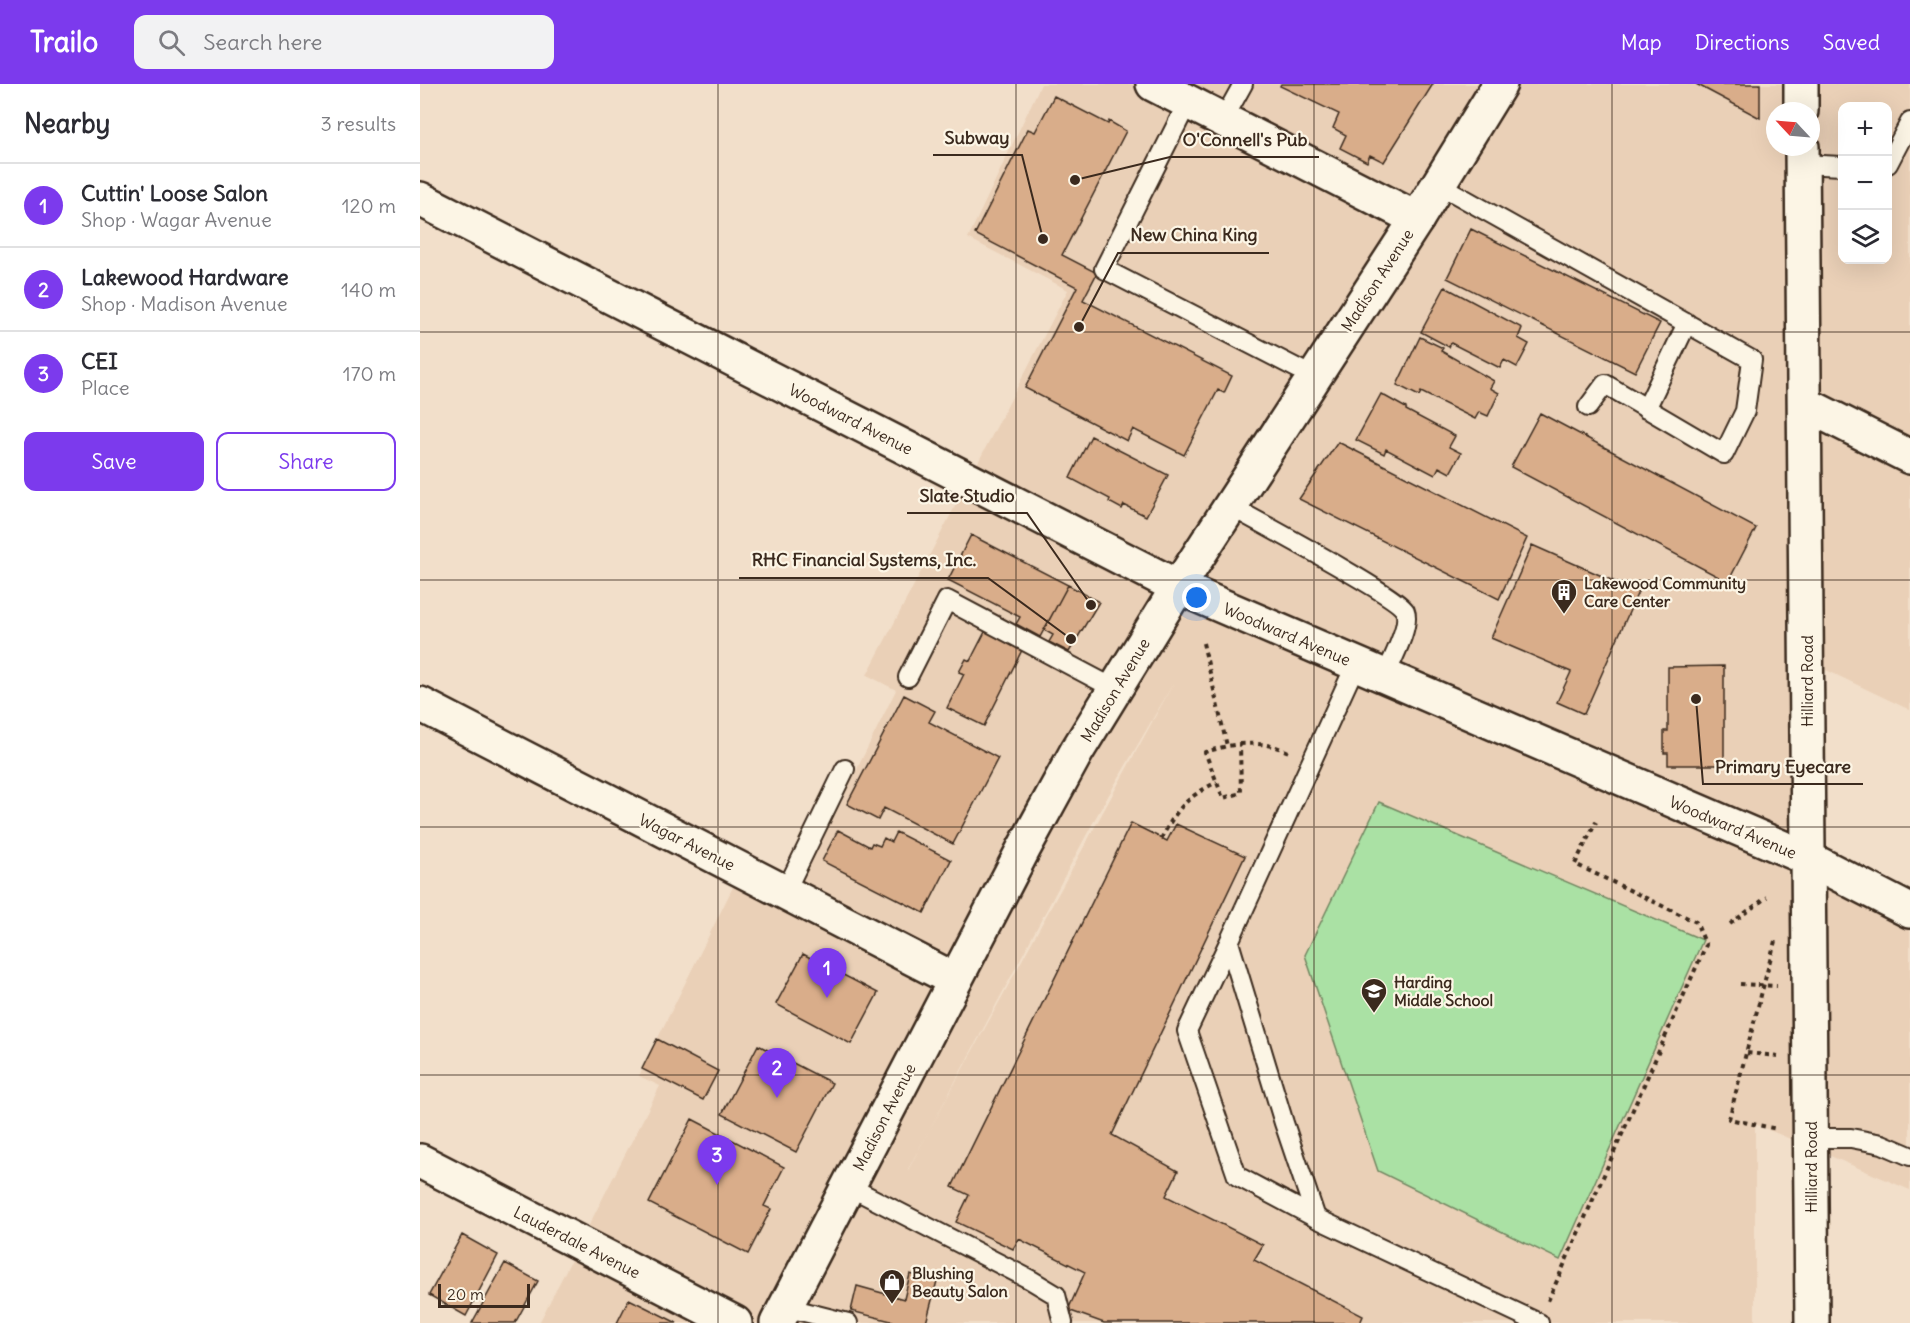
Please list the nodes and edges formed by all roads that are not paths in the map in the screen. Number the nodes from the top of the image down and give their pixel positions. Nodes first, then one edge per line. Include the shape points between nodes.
1 (1153, 84) edge
2 (1243, 84) edge
3 (1500, 84) edge
4 (1801, 84) edge
5 (1188, 102) junction
6 (1802, 102) edge
7 (1223, 120) junction
8 (1910, 122) edge
9 (1802, 156) edge
10 (1806, 156) edge
11 (1891, 156) edge
12 (1838, 165) edge
13 (1438, 184) junction
14 (420, 199) edge
15 (1417, 219) junction
16 (1687, 323) junction
17 (1314, 377) junction
18 (1805, 404) junction
19 (1588, 407) dead end
20 (1646, 409) junction
21 (1910, 457) edge
22 (1230, 506) junction
23 (1178, 587) junction
24 (1371, 670) junction
25 (908, 677) dead end
26 (1115, 689) junction
27 (420, 704) edge
28 (845, 769) dead end
29 (1809, 859) junction
30 (785, 892) junction
31 (1910, 912) edge
32 (1229, 942) junction
33 (955, 980) junction
34 (1810, 1138) junction
35 (1910, 1156) edge
36 (420, 1161) edge
37 (848, 1186) junction
38 (1316, 1218) junction
39 (781, 1315) edge
40 (735, 1323) edge
41 (848, 1323) edge
42 (1063, 1323) edge
43 (1539, 1323) edge
44 (1812, 1323) edge

1 - 5 street
2 - 7 lane
3 - 13 street, Madison Avenue
4 - 6 street
5 - 7 street
5 - 17 lane via 1104,269
7 - 15 street
8 - 11 lane
9 - 18 street, Hilliard Road
10 - 12 lane
13 - 15 street, Madison Avenue
13 - 16 lane
14 - 23 street, Woodward Avenue
15 - 17 street, Madison Avenue
16 - 20 lane
16 - 20 lane via 1752,360 1745,411 1724,454
17 - 22 street, Madison Avenue
18 - 21 street
18 - 29 street, Hilliard Road
19 - 20 lane via 1605,384
22 - 23 street, Madison Avenue
22 - 24 lane via 1380,592 1404,610 1407,622
23 - 24 street, Woodward Avenue
23 - 26 street, Madison Avenue
24 - 29 street, Woodward Avenue
24 - 32 lane
25 - 26 lane via 947,600
26 - 33 street, Madison Avenue via 1077,751
27 - 30 street, Wagar Avenue
28 - 30 lane
29 - 31 street, Woodward Avenue
29 - 34 street, Hilliard Road
30 - 33 street, Wagar Avenue
32 - 38 lane
32 - 38 lane via 1188,1031 1237,1176
33 - 37 street, Madison Avenue
34 - 35 lane via 1851,1138 1882,1144
34 - 44 street, Hilliard Road
36 - 40 street, Lauderdale Avenue
37 - 39 street, Madison Avenue
37 - 42 lane via 1056,1295
38 - 43 lane
39 - 41 lane

